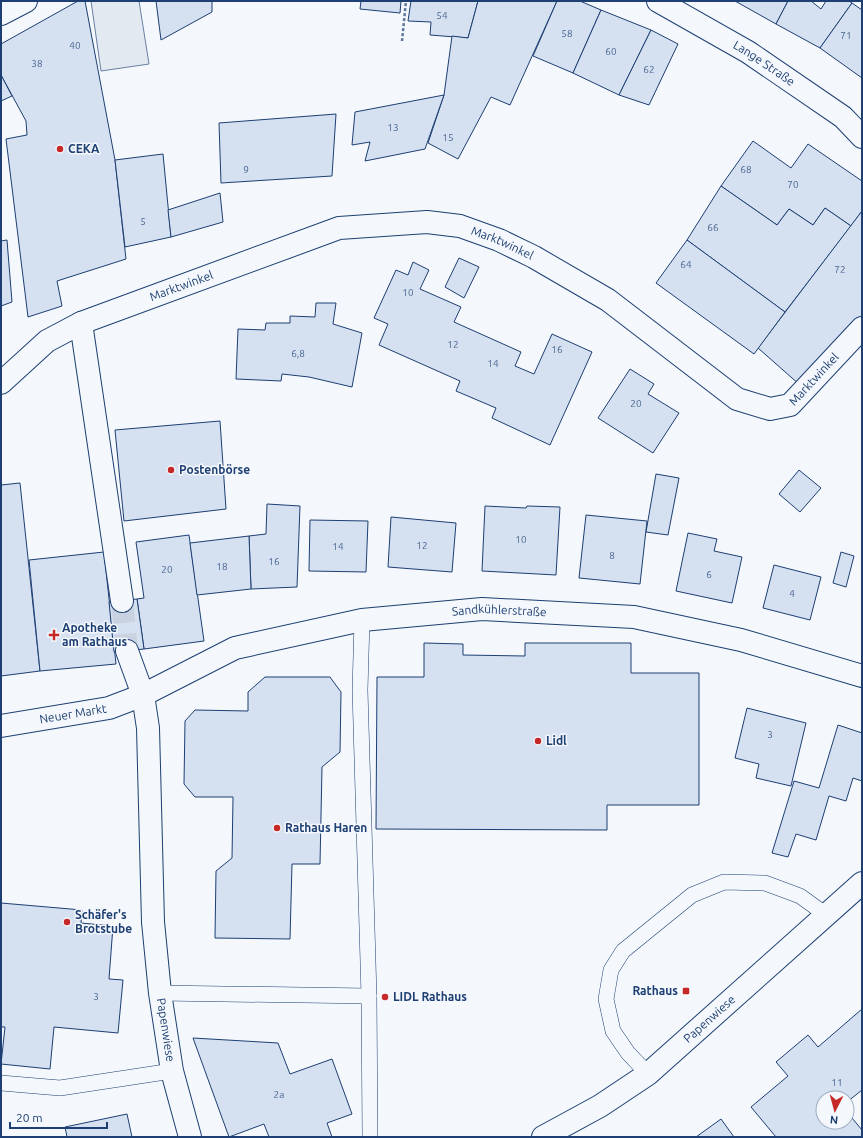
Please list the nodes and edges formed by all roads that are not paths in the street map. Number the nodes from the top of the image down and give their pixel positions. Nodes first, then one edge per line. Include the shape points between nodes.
1 (26, 1) edge
2 (658, 1) edge
3 (1, 14) edge
4 (862, 137) edge
5 (81, 323) junction
6 (862, 328) edge
7 (1, 383) edge
8 (122, 601) tunnel mouth
9 (362, 620) junction
10 (127, 651) tunnel mouth
11 (862, 676) edge
12 (143, 695) junction
13 (1, 726) edge
14 (862, 882) edge
15 (825, 914) junction
16 (160, 993) junction
17 (369, 996) junction
18 (172, 1071) junction
19 (648, 1074) junction
20 (1, 1083) edge
21 (190, 1137) edge
22 (370, 1137) edge
23 (543, 1137) edge

1 - 3 street
2 - 4 street, Lange Straße via 748,52 843,117
5 - 6 street, Marktwinkel via 339,228 427,222 460,226 499,240 534,257 608,300 737,399 770,408 790,405
5 - 7 street, Marktwinkel via 47,341
5 - 8 street
9 - 11 street, Sandkühlerstraße via 482,609 634,617 741,640
9 - 12 street, Sandkühlerstraße via 235,648
9 - 17 lane via 360,698
10 - 12 street
12 - 13 street, Neuer Markt via 109,708
12 - 16 street, Papenwiese via 148,728 153,922
14 - 15 street, Papenwiese
15 - 19 street, Papenwiese
15 - 19 lane via 800,896 765,883 724,882 692,894 623,951 611,970 606,999 613,1031 628,1053
16 - 17 lane
16 - 18 street, Papenwiese
17 - 22 lane
18 - 20 lane via 60,1088
18 - 21 street, Papenwiese
19 - 23 street, Papenwiese via 600,1106

